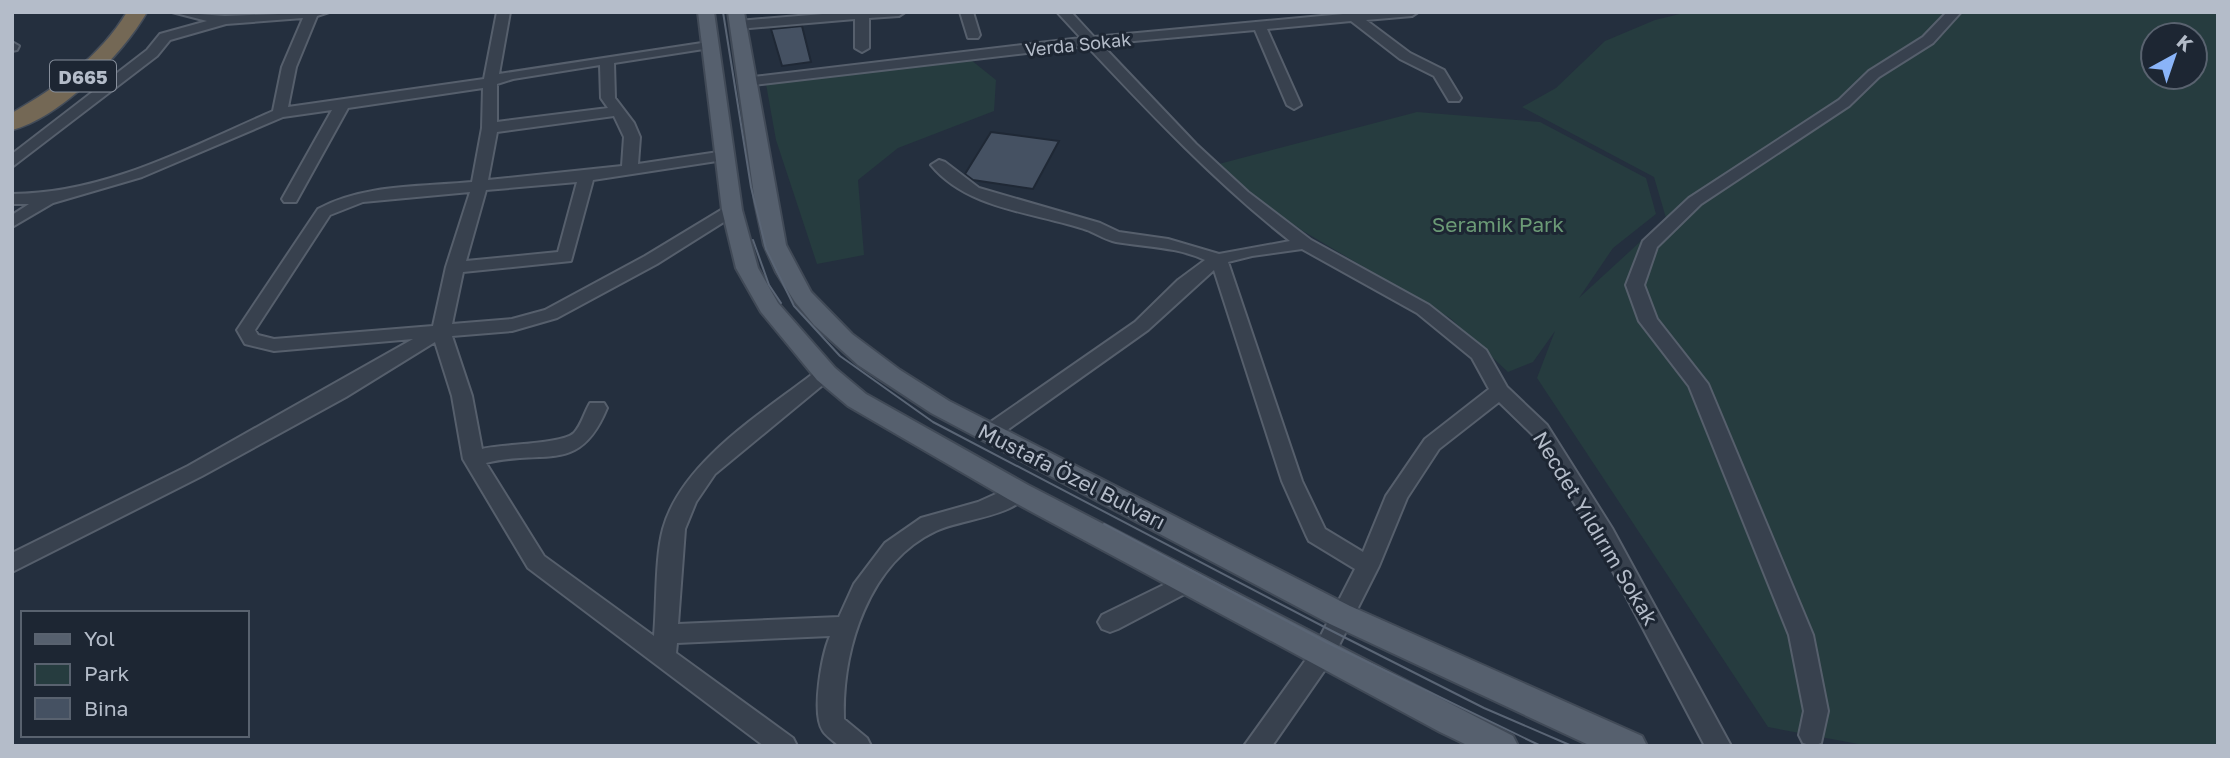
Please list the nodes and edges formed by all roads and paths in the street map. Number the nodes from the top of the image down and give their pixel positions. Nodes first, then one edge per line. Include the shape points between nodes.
1 (118, 12) edge
2 (137, 12) edge
3 (178, 12) edge
4 (504, 12) edge
5 (706, 12) edge
6 (899, 12) edge
7 (966, 12) edge
8 (1063, 12) edge
9 (1412, 12) edge
10 (1955, 12) edge
11 (318, 13) edge
12 (830, 15) edge
13 (862, 15) junction
14 (1353, 18) junction
15 (737, 19) edge
16 (225, 20) junction
17 (1259, 25) junction
18 (973, 35) dead end
19 (1093, 41) junction
20 (710, 44) junction
21 (862, 47) dead end
22 (607, 61) junction
23 (490, 82) junction
24 (745, 82) junction
25 (1454, 98) dead end
26 (344, 102) junction
27 (1294, 104) dead end
28 (12, 111) edge
29 (615, 111) junction
30 (279, 113) junction
31 (12, 123) edge
32 (490, 128) junction
33 (725, 156) junction
34 (12, 162) edge
35 (939, 165) dead end
36 (630, 170) junction
37 (586, 176) junction
38 (479, 187) junction
39 (12, 199) edge
40 (48, 199) junction
41 (290, 200) dead end
42 (732, 210) junction
43 (12, 222) edge
44 (1306, 244) junction
45 (1219, 260) junction
46 (455, 267) junction
47 (441, 331) junction
48 (826, 374) junction
49 (1500, 391) junction
50 (597, 408) dead end
51 (989, 433) junction
52 (473, 459) junction
53 (1018, 492) junction
54 (12, 563) edge
55 (1367, 566) junction
56 (1188, 582) junction
57 (1340, 615) junction
58 (1110, 622) dead end
59 (846, 626) junction
60 (665, 645) junction
61 (1323, 654) junction
62 (1812, 735) dead end
63 (784, 746) edge
64 (858, 746) edge
65 (1257, 746) edge
66 (1502, 746) edge
67 (1631, 746) edge
68 (1718, 746) edge

1 - 28 highway, D665 via 83,56
2 - 31 highway, D665 via 129,30 85,75
3 - 16 street
4 - 23 street
5 - 20 main road, Mustafa Özel Bulvarı
6 - 13 street
7 - 18 street
8 - 19 street, Necdet Yıldırım Sokak
9 - 14 street, Verda Sokak
10 - 62 street via 1928,40 1857,85 1844,103 1695,201 1649,245 1635,285 1648,321 1698,384 1796,623 1816,711
11 - 16 street
11 - 30 street via 289,67
12 - 13 street
12 - 15 street
13 - 21 street
14 - 17 street, Verda Sokak
14 - 25 street via 1405,56 1439,73
15 - 24 main road, Mustafa Özel Bulvarı
16 - 34 street via 165,37 152,53
17 - 19 street, Verda Sokak
17 - 27 street
19 - 24 street, Verda Sokak
19 - 44 street, Necdet Yıldırım Sokak via 1199,155
20 - 22 street
20 - 33 main road, Mustafa Özel Bulvarı
22 - 23 street
22 - 29 street via 608,98
23 - 26 street
23 - 32 street
24 - 51 main road, Mustafa Özel Bulvarı via 775,246 802,294 839,336 885,375
26 - 30 street
26 - 41 street
29 - 32 street
29 - 36 street via 632,137
30 - 40 street via 128,177
32 - 38 street
33 - 36 street
33 - 42 main road, Mustafa Özel Bulvarı
35 - 45 street via 973,191 993,198 1115,237 1168,244
36 - 37 street
37 - 38 street
37 - 46 street via 565,257
38 - 46 street
38 - 47 street via 363,197 324,212 246,330 252,340 274,345
39 - 40 street
40 - 43 street
42 - 47 street via 551,314 512,325
42 - 48 main road, Mustafa Özel Bulvarı via 747,268 769,307
44 - 45 street
44 - 49 street, Necdet Yıldırım Sokak via 1423,309 1479,354
45 - 51 street via 1174,292 1132,334 1073,370
45 - 55 street via 1292,481 1317,535
46 - 47 street
47 - 52 street via 462,396
47 - 54 street via 207,464
48 - 53 main road, Mustafa Özel Bulvarı via 857,400
48 - 60 street via 708,470 687,499 674,529
49 - 55 street via 1432,444 1397,496
49 - 68 street, Necdet Yıldırım Sokak via 1540,430 1604,534
50 - 52 street via 589,430 561,450 515,450
51 - 57 main road, Mustafa Özel Bulvarı
52 - 60 street via 536,562
53 - 56 main road, Mustafa Özel Bulvarı
53 - 59 street via 984,509 929,524 893,549 862,591
55 - 57 street
56 - 58 street
56 - 61 main road, Mustafa Özel Bulvarı
57 - 61 street
57 - 67 main road, Mustafa Özel Bulvarı
59 - 60 street
59 - 64 street via 831,683 832,724
60 - 63 street
61 - 65 street
61 - 66 main road, Mustafa Özel Bulvarı

